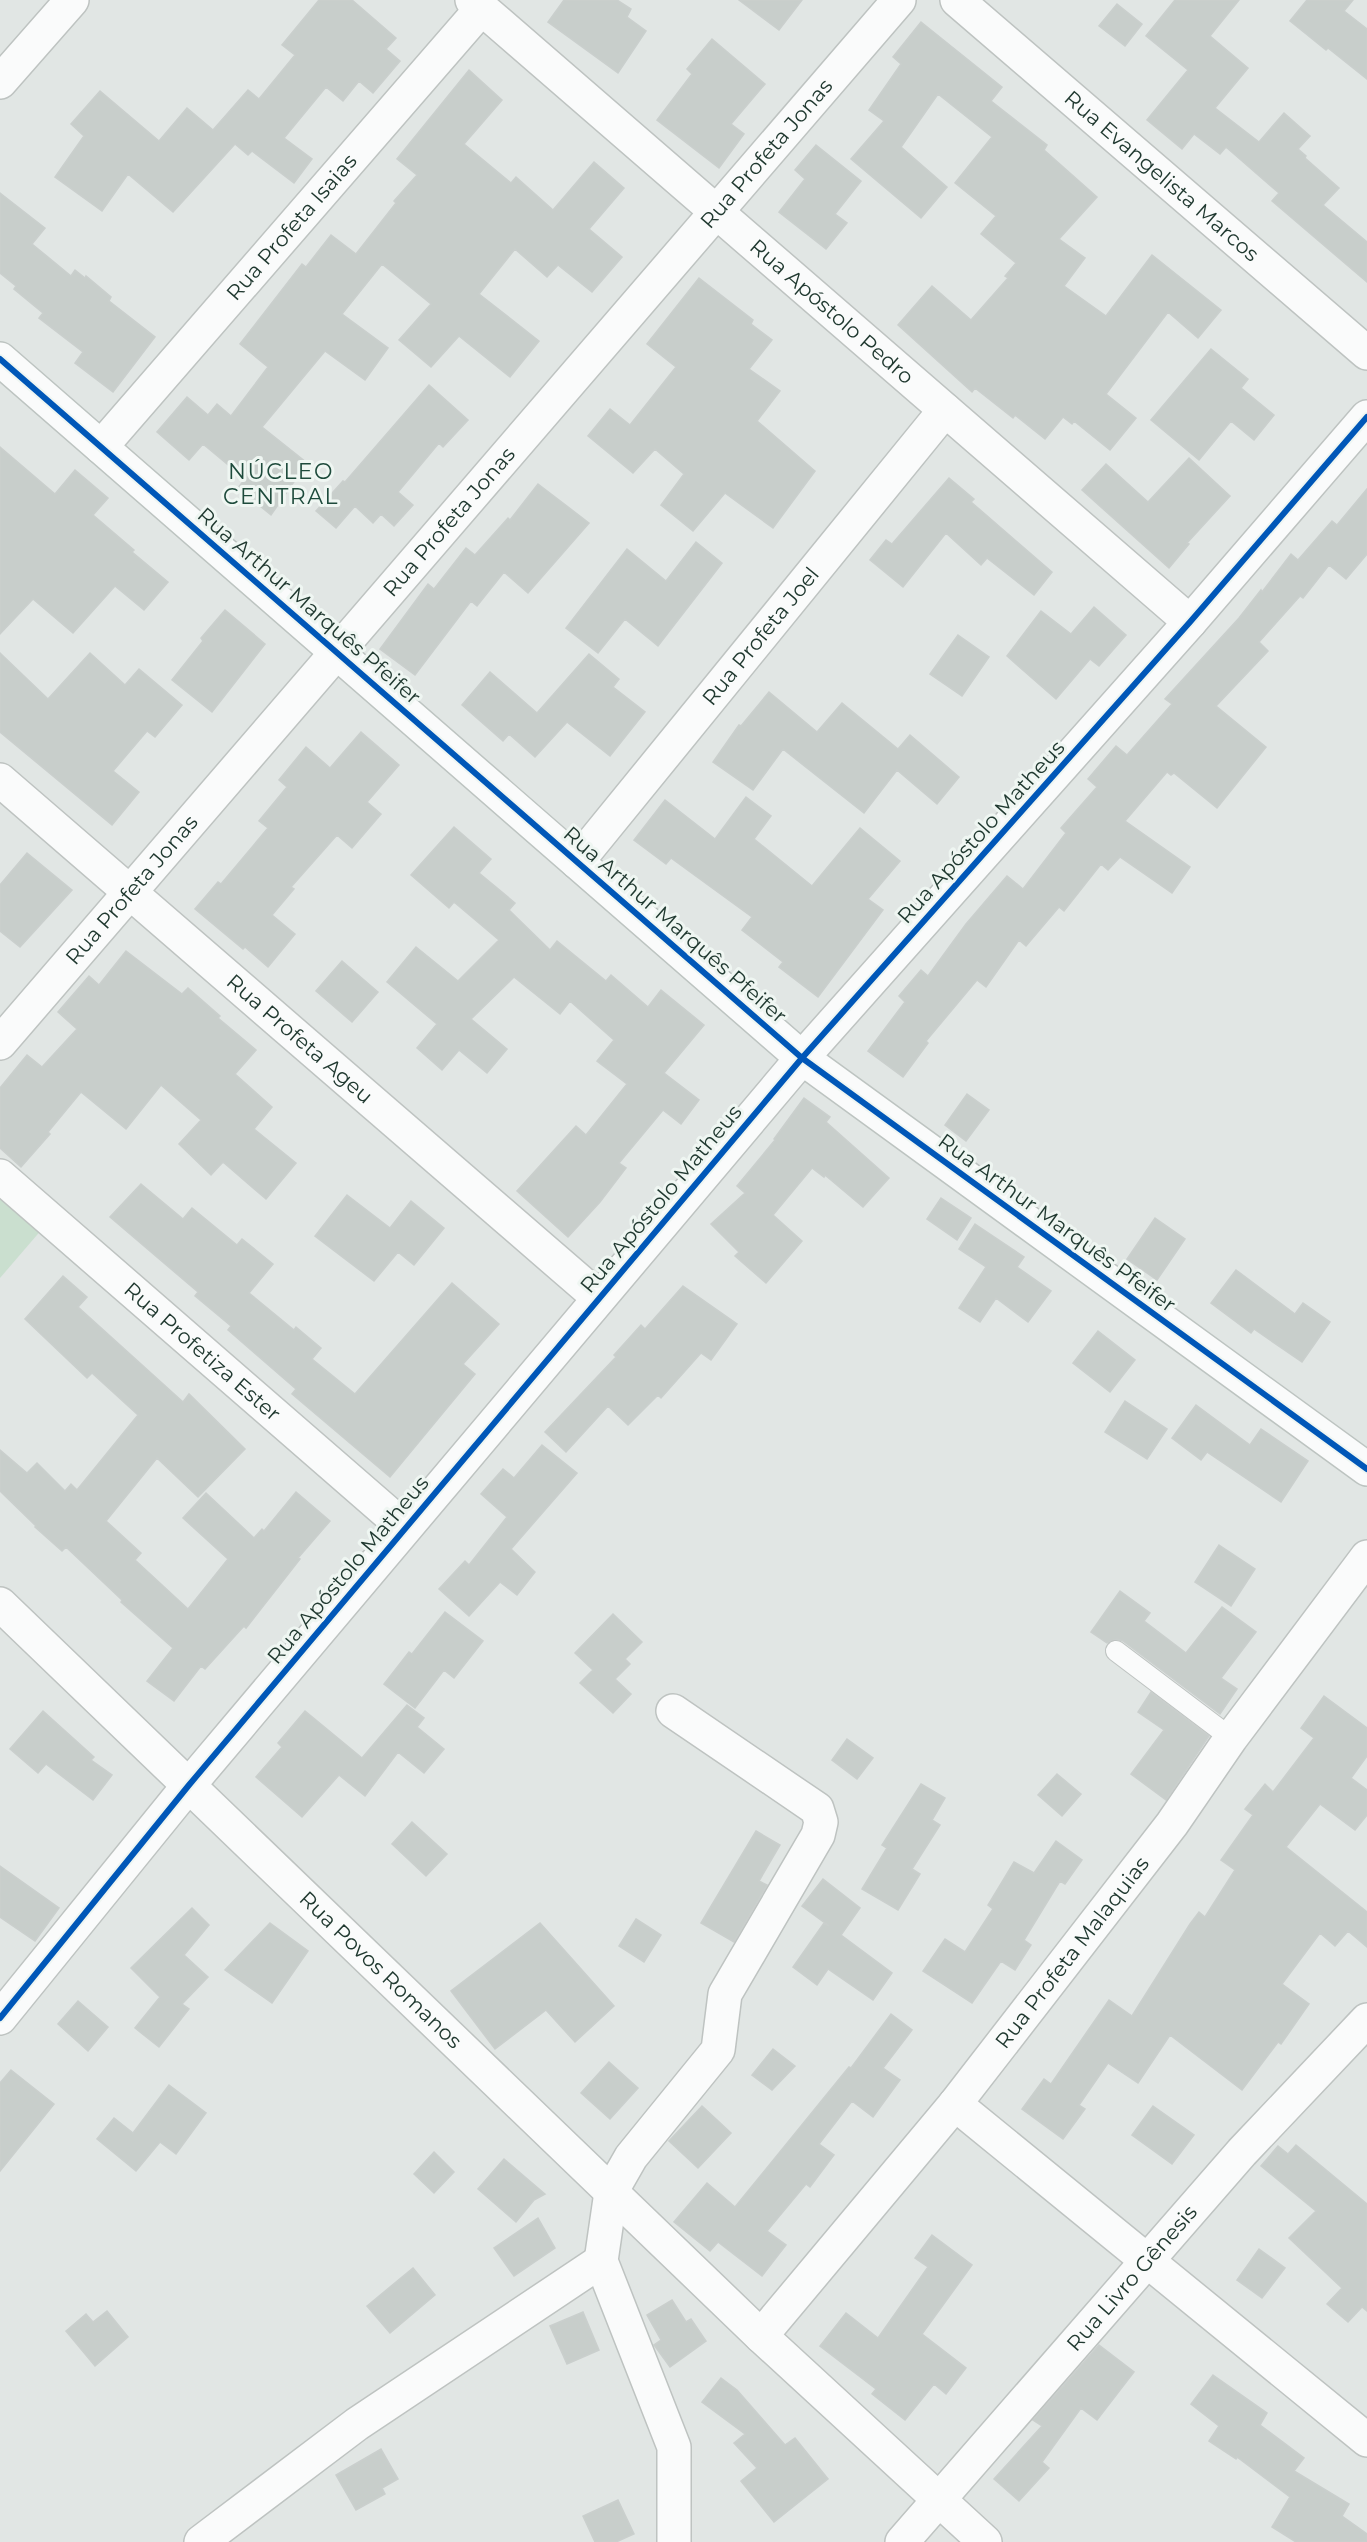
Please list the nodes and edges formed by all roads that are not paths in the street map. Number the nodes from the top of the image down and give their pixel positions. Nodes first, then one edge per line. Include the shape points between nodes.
1 (72, 0) edge
2 (899, 0) edge
3 (957, 0) edge
4 (477, 4) edge
5 (0, 82) edge
6 (716, 212) junction
7 (1367, 353) edge
8 (0, 359) edge
9 (945, 410) junction
10 (1367, 417) edge
11 (101, 447) junction
12 (1190, 622) junction
13 (337, 652) junction
14 (0, 780) edge
15 (577, 862) junction
16 (130, 893) junction
17 (0, 1043) edge
18 (802, 1058) junction
19 (0, 1176) edge
20 (599, 1298) junction
21 (1367, 1469) edge
22 (405, 1528) junction
23 (1367, 1557) edge
24 (0, 1604) edge
25 (1116, 1651) dead end
26 (673, 1711) dead end
27 (1231, 1738) junction
28 (189, 1785) junction
29 (0, 2018) edge
30 (1367, 2020) edge
31 (955, 2104) junction
32 (611, 2192) junction
33 (601, 2261) junction
34 (1147, 2261) junction
35 (761, 2336) junction
36 (1367, 2440) edge
37 (939, 2500) junction
38 (201, 2542) edge
39 (674, 2542) edge
40 (902, 2542) edge
41 (986, 2542) edge

1 - 5 street
2 - 6 street, Rua Profeta Jonas
3 - 7 street, Rua Evangelista Marcos
4 - 6 street, Rua Apóstolo Pedro
4 - 11 street, Rua Profeta Isaias
6 - 9 street, Rua Apóstolo Pedro
6 - 13 street, Rua Profeta Jonas
8 - 11 street, Rua Arthur Marquês Pfeifer
9 - 12 street, Rua Apóstolo Pedro
9 - 15 street, Rua Profeta Joel
10 - 12 street, Rua Apóstolo Matheus
11 - 13 street, Rua Arthur Marquês Pfeifer
12 - 18 street, Rua Apóstolo Matheus
13 - 15 street, Rua Arthur Marquês Pfeifer
13 - 16 street, Rua Profeta Jonas
14 - 16 street, Rua Profeta Ageu
15 - 18 street, Rua Arthur Marquês Pfeifer
16 - 17 street, Rua Profeta Jonas
16 - 20 street, Rua Profeta Ageu
18 - 20 street, Rua Apóstolo Matheus
18 - 21 street, Rua Arthur Marquês Pfeifer
19 - 22 street, Rua Profetiza Ester
20 - 22 street, Rua Apóstolo Matheus
22 - 28 street, Rua Apóstolo Matheus
23 - 27 street, Rua Profeta Malaquias
24 - 28 street, Rua Povos Romanos
25 - 27 lane
26 - 32 street via 817,1809 821,1822 818,1834 725,1994 718,2050 631,2157
27 - 31 street, Rua Profeta Malaquias via 1172,1824
28 - 29 street, Rua Apóstolo Matheus
28 - 32 street, Rua Povos Romanos
30 - 34 street, Rua Livro Gênesis via 1242,2152
31 - 34 street
31 - 35 street, Rua Profeta Malaquias
32 - 33 street
32 - 35 street, Rua Povos Romanos
33 - 38 street via 357,2424
33 - 39 street via 674,2447
34 - 36 street
34 - 37 street, Rua Livro Gênesis
35 - 37 street, Rua Povos Romanos
37 - 40 street, Rua Livro Gênesis
37 - 41 street, Rua Povos Romanos

